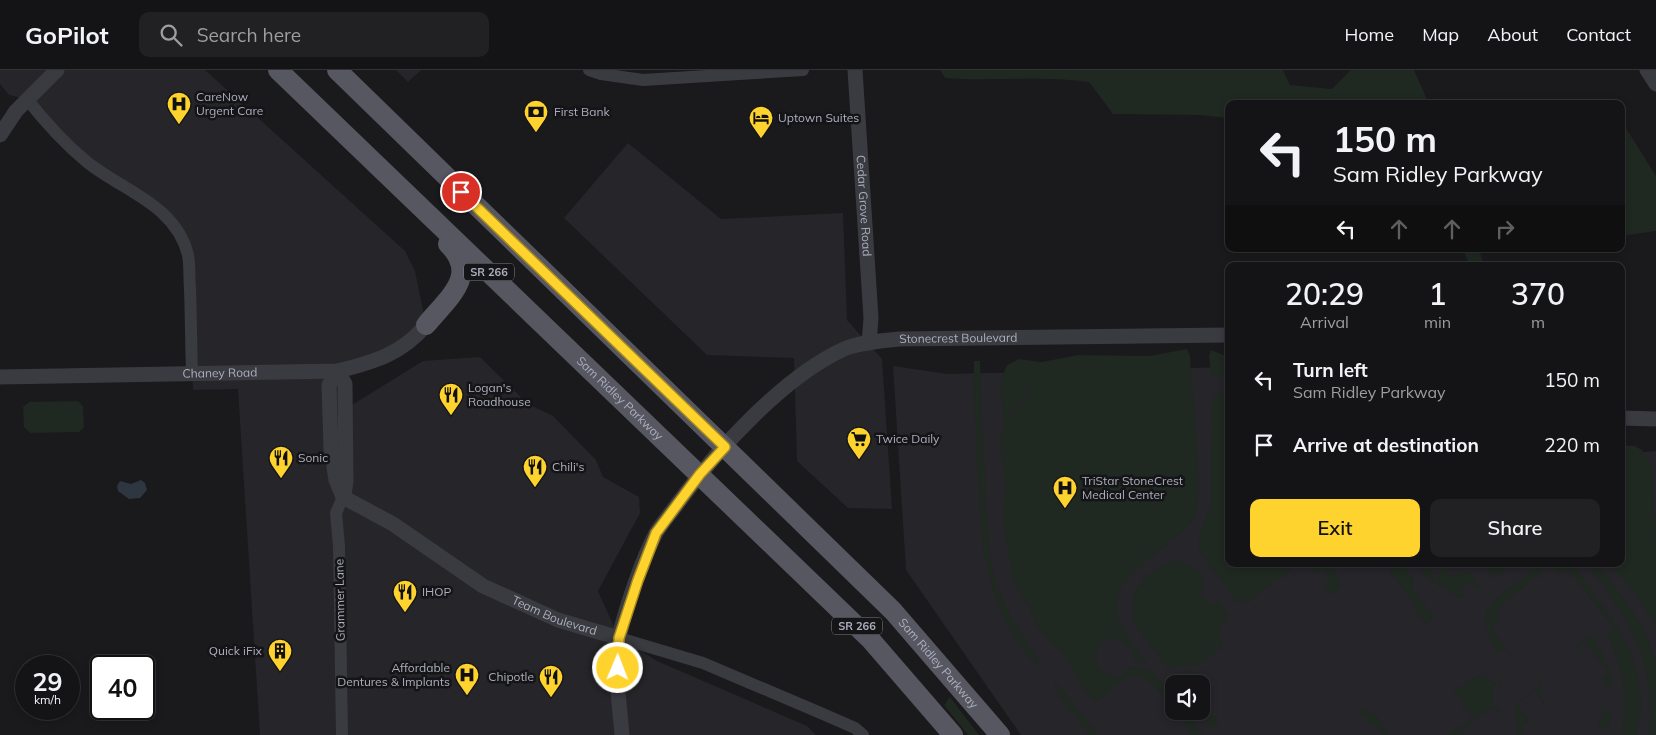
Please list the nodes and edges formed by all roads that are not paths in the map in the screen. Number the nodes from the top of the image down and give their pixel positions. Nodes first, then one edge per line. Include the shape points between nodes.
1 (57, 70) edge
2 (278, 70) edge
3 (337, 70) edge
4 (589, 70) edge
5 (803, 70) edge
6 (855, 70) edge
7 (1646, 70) edge
8 (1656, 84) edge
9 (27, 99) junction
10 (344, 133) junction
11 (0, 134) edge
12 (426, 325) joint
13 (1225, 335) edge
14 (869, 343) junction
15 (338, 371) junction
16 (192, 372) junction
17 (0, 377) edge
18 (1625, 418) edge
19 (1656, 419) edge
20 (346, 420) junction
21 (330, 421) junction
22 (725, 447) junction
23 (331, 448) junction
24 (700, 474) junction
25 (343, 497) junction
26 (336, 513) junction
27 (619, 638) junction
28 (342, 735) edge
29 (622, 735) edge
30 (863, 735) edge
31 (953, 735) edge
32 (1000, 735) edge

1 - 9 street
2 - 10 main road, Sam Ridley Parkway / SR 266
3 - 22 main road, Sam Ridley Parkway / SR 266
4 - 5 street via 643,80
6 - 14 street, Cedar Grove Road via 871,318
7 - 8 street
9 - 11 street
9 - 16 street via 43,120 87,162 151,204 175,226 188,256
10 - 12 main road via 385,182 462,261 460,280
10 - 24 main road, Sam Ridley Parkway / SR 266
12 - 15 street, Chaney Road via 413,340 378,361
13 - 14 street, Stonecrest Boulevard via 899,339
14 - 22 street, Stonecrest Boulevard via 846,348 794,381
15 - 16 street, Chaney Road
15 - 20 street via 345,384
15 - 21 street via 329,385
16 - 17 street, Chaney Road
18 - 19 street
20 - 21 street
20 - 25 street
21 - 23 street
22 - 24 street, Stonecrest Boulevard
22 - 32 main road, Sam Ridley Parkway / SR 266 via 894,611
23 - 25 street via 336,480
23 - 26 street via 331,481
24 - 27 street, Stonecrest Boulevard via 656,533
24 - 31 main road, Sam Ridley Parkway / SR 266 via 870,639
25 - 26 street, Grammer Lane
25 - 27 street, Team Boulevard via 393,524 483,586 558,620
26 - 28 street, Grammer Lane
27 - 29 street, Stonecrest Boulevard
27 - 30 street, Team Boulevard via 703,663 855,728

